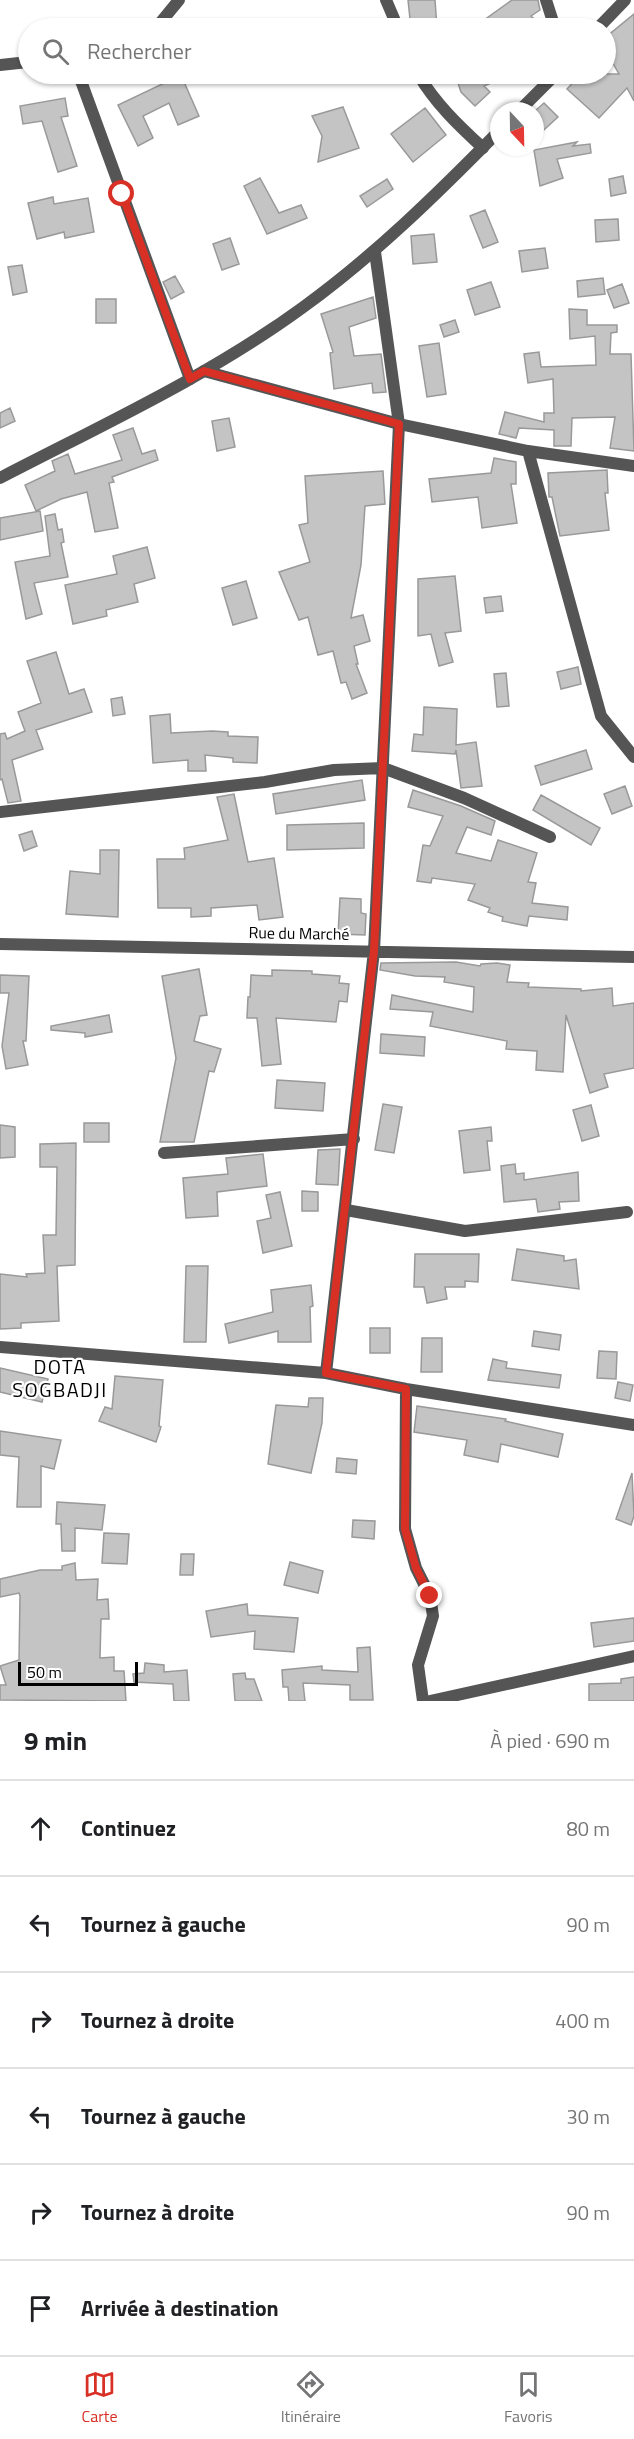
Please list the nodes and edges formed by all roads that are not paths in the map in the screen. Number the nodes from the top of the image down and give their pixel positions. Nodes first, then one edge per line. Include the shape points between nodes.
1 (179, 0) edge
2 (386, 0) edge
3 (546, 0) edge
4 (625, 0) edge
5 (164, 18) edge
6 (394, 18) edge
7 (552, 18) edge
8 (608, 18) edge
9 (18, 63) edge
10 (0, 65) edge
11 (80, 84) edge
12 (424, 84) edge
13 (546, 84) edge
14 (528, 102) edge
15 (490, 141) edge
16 (483, 148) junction
17 (375, 252) junction
18 (204, 371) junction
19 (190, 379) junction
20 (399, 424) junction
21 (528, 451) junction
22 (634, 466) edge
23 (0, 478) edge
24 (634, 757) edge
25 (383, 768) junction
26 (0, 812) edge
27 (550, 837) dead end
28 (0, 944) edge
29 (374, 951) junction
30 (634, 957) edge
31 (354, 1139) junction
32 (164, 1153) dead end
33 (346, 1210) junction
34 (627, 1212) dead end
35 (0, 1347) edge
36 (326, 1373) junction
37 (406, 1389) junction
38 (634, 1425) edge
39 (634, 1656) edge
40 (423, 1701) edge
41 (430, 1701) edge

1 - 5 street
2 - 6 street
3 - 7 street
4 - 8 street
9 - 10 street
11 - 19 street
12 - 16 street via 452,119
13 - 14 street
15 - 16 street
16 - 17 street
17 - 18 street via 301,309
17 - 20 street
18 - 19 street
18 - 20 street
19 - 23 street
20 - 21 street
20 - 25 street
21 - 22 street
21 - 24 street via 601,716
25 - 26 street via 334,770 266,782
25 - 27 street via 464,798
25 - 29 street
28 - 29 street, Rue du Marché
29 - 30 street, Rue du Marché
29 - 31 street
31 - 32 street
31 - 33 street
33 - 34 street via 465,1231
33 - 36 street
35 - 36 street
36 - 37 street
37 - 38 street
37 - 40 street via 405,1529 416,1568 430,1596 433,1616 418,1665
39 - 41 street

